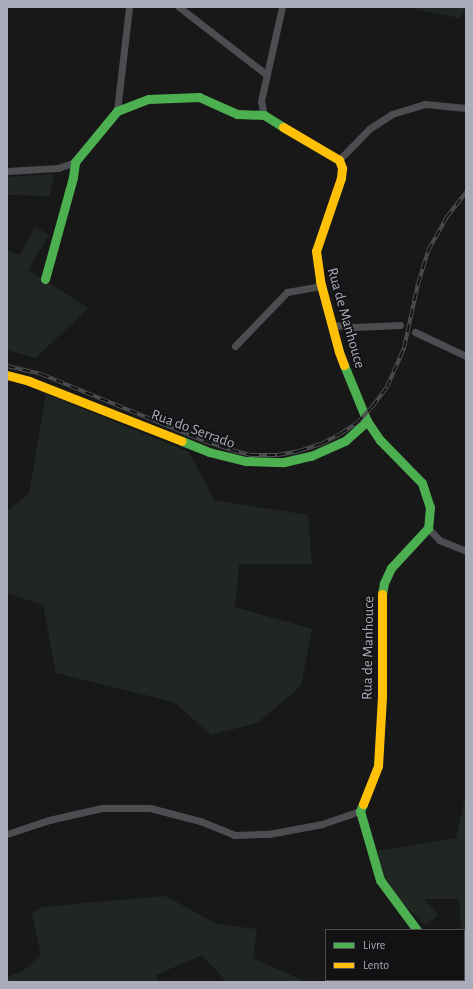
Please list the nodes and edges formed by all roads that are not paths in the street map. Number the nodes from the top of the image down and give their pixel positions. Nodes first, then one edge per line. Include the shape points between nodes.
1 (129, 7) edge
2 (179, 7) edge
3 (282, 7) edge
4 (267, 75) junction
5 (466, 108) edge
6 (117, 111) junction
7 (264, 115) junction
8 (339, 160) junction
9 (75, 162) junction
10 (7, 171) edge
11 (45, 279) dead end
12 (321, 286) junction
13 (332, 325) junction
14 (400, 325) dead end
15 (415, 332) dead end
16 (235, 346) dead end
17 (466, 356) edge
18 (7, 375) edge
19 (367, 421) junction
20 (428, 528) junction
21 (466, 551) edge
22 (360, 811) junction
23 (7, 834) edge
24 (416, 929) edge

1 - 6 street
2 - 4 street
3 - 4 street
4 - 7 street via 261,101
5 - 8 street via 425,104 392,114 369,129
6 - 7 street via 148,99 199,97 237,114
6 - 9 street
7 - 8 street
8 - 12 street, Rua de Manhouce via 342,178 316,251
9 - 10 street via 58,168
9 - 11 street via 74,176
12 - 13 street, Rua de Manhouce
12 - 16 street via 287,292
13 - 14 street
13 - 19 street, Rua de Manhouce via 339,352
15 - 17 street
18 - 19 street, Rua do Serrado via 111,412 209,452 246,462 284,462 311,456 345,441
19 - 20 street, Rua de Manhouce via 380,440 422,483 430,507
20 - 21 street via 438,540
20 - 22 street, Rua de Manhouce via 391,568 384,583 378,766
22 - 23 street via 322,824 276,833 234,834 200,821 150,808 102,808 49,820
22 - 24 street via 380,880

